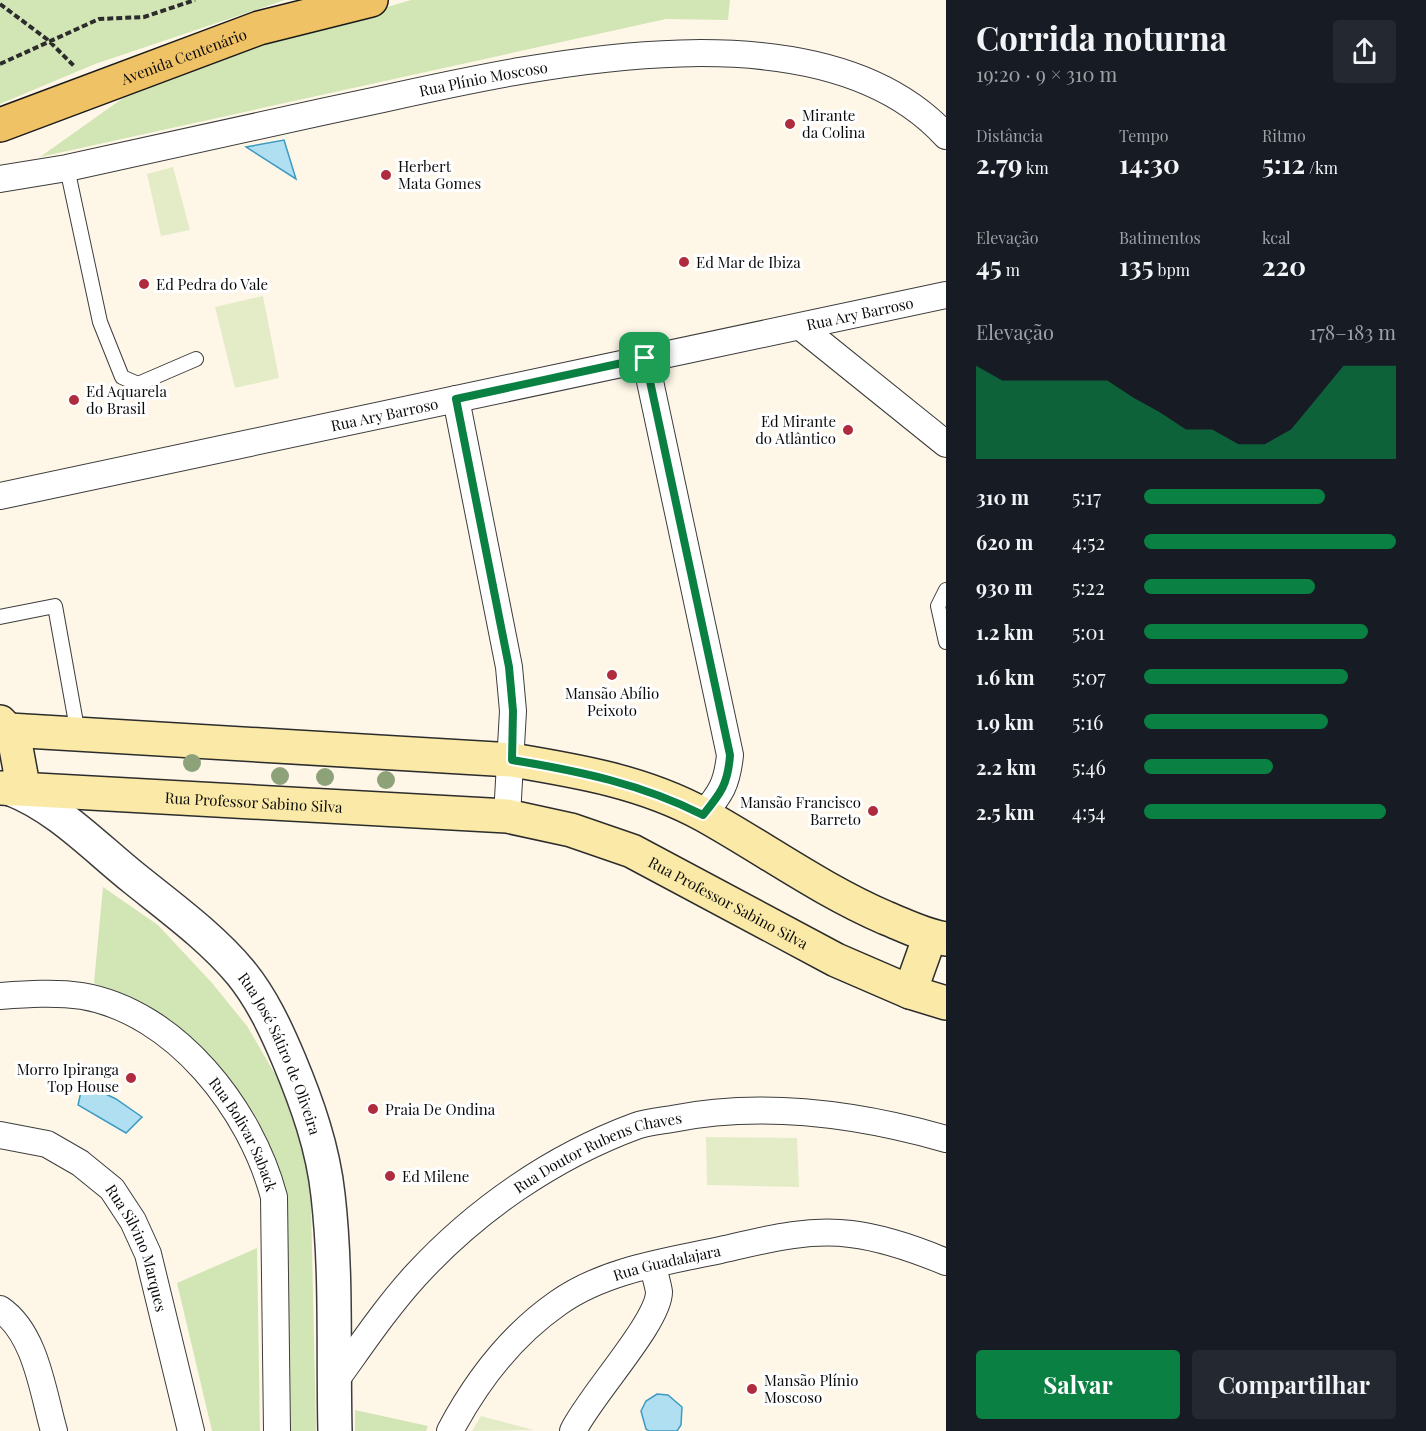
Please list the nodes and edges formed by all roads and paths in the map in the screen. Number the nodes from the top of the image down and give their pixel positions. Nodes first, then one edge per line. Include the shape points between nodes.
1 (195, 0) edge
2 (370, 0) edge
3 (0, 4) edge
4 (48, 40) junction
5 (0, 64) edge
6 (93, 89) junction
7 (0, 125) edge
8 (946, 136) edge
9 (67, 168) junction
10 (0, 179) edge
11 (946, 295) edge
12 (802, 328) junction
13 (645, 358) junction
14 (196, 359) dead end
15 (456, 399) junction
16 (946, 444) edge
17 (0, 496) edge
18 (946, 590) edge
19 (0, 617) edge
20 (946, 642) edge
21 (5, 727) edge
22 (78, 736) junction
23 (512, 760) junction
24 (5, 789) edge
25 (703, 815) junction
26 (507, 816) junction
27 (938, 938) edge
28 (910, 992) junction
29 (0, 996) edge
30 (946, 1003) edge
31 (0, 1135) edge
32 (946, 1139) edge
33 (946, 1262) edge
34 (652, 1265) junction
35 (0, 1310) edge
36 (333, 1384) junction
37 (54, 1431) edge
38 (190, 1431) edge
39 (278, 1431) edge
40 (334, 1431) edge
41 (450, 1431) edge
42 (573, 1431) edge

1 - 4 path via 144,17 99,19
2 - 6 main road, Avenida Centenário via 259,28
3 - 4 path
4 - 5 path
4 - 6 path
6 - 7 main road, Avenida Centenário
8 - 9 street, Rua Plínio Moscoso via 899,93 834,60 772,49 668,46 566,58
9 - 10 street, Rua Plínio Moscoso
9 - 14 lane via 100,322 123,377 138,384
11 - 12 street, Rua Ary Barroso
12 - 13 street, Rua Ary Barroso
12 - 16 street
13 - 15 street, Rua Ary Barroso
13 - 25 street via 730,755 722,792
15 - 17 street, Rua Ary Barroso
15 - 23 street via 509,667
18 - 20 lane via 938,606
19 - 22 lane via 55,606
21 - 22 main road
21 - 24 main road via 16,745 21,775
22 - 23 main road
23 - 25 main road via 628,784 670,798
23 - 26 street
24 - 26 main road, Rua Professor Sabino Silva
24 - 36 street, Rua José Sátiro de Oliveira via 44,806 200,932 240,971 260,999 301,1088 326,1183 333,1286
25 - 27 main road via 844,900
26 - 28 main road, Rua Professor Sabino Silva via 571,830 632,850 827,955
27 - 28 main road
28 - 30 main road, Rua Professor Sabino Silva
29 - 39 street, Rua Bolivar Saback via 82,996 124,1008 161,1029 192,1058 249,1131 265,1164 274,1197
31 - 38 street, Rua Silvino Marques via 47,1144 80,1163 112,1189 134,1221 148,1254
32 - 36 street, Rua Doutor Rubens Chaves via 895,1125 838,1116 760,1111 694,1114 638,1126 571,1157 496,1201 454,1236 415,1276
33 - 34 street, Rua Guadalajara via 900,1244 860,1235 799,1233
34 - 41 street, Rua Guadalajara via 608,1278 558,1303 518,1337 485,1375
34 - 42 street via 659,1293 651,1319
35 - 37 street via 19,1328 28,1347
36 - 40 street, Rua José Sátiro de Oliveira

